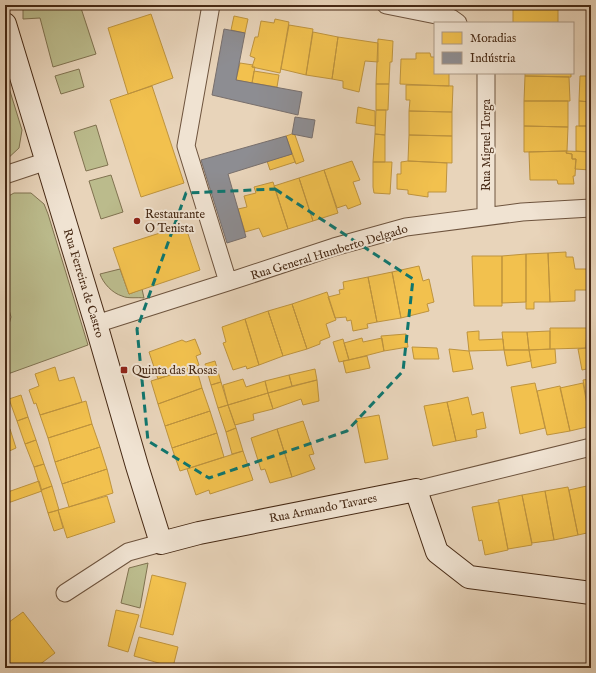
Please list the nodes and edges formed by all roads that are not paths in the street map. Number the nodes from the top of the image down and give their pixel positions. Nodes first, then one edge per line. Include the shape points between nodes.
1 (211, 5) edge
2 (386, 5) edge
3 (457, 22) edge
4 (5, 24) edge
5 (486, 74) edge
6 (47, 161) junction
7 (5, 175) edge
8 (591, 208) edge
9 (486, 216) junction
10 (228, 282) junction
11 (96, 324) junction
12 (591, 447) edge
13 (416, 490) junction
14 (161, 542) junction
15 (65, 593) dead end
16 (591, 593) edge

1 - 10 street via 186,146
2 - 3 street via 451,18
4 - 6 street, Rua Ferreira de Castro
5 - 9 street, Rua Miguel Torga
6 - 7 street
6 - 11 street, Rua Ferreira de Castro
8 - 9 street, Rua General Humberto Delgado
9 - 10 street, Rua General Humberto Delgado via 406,227 334,247
10 - 11 street, Rua General Humberto Delgado
11 - 14 street, Rua Ferreira de Castro
12 - 13 street, Rua Armando Tavares
13 - 14 street, Rua Armando Tavares
13 - 16 street via 437,552 469,577
14 - 15 street, Rua Armando Tavares via 128,552

